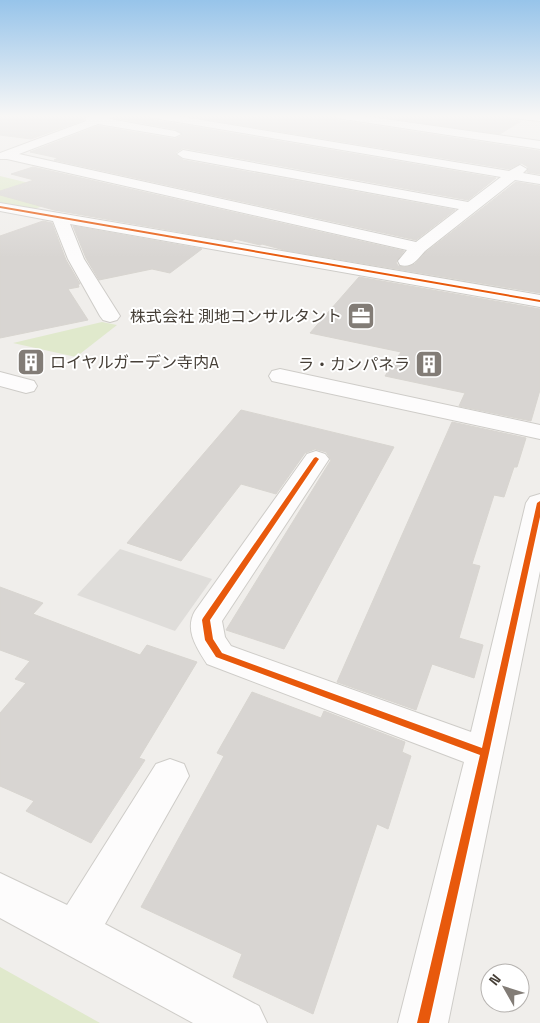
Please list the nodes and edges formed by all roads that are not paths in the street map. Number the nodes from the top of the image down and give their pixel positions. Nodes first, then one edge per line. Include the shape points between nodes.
1 (34, 163) edge
2 (231, 163) edge
3 (440, 163) edge
4 (528, 163) edge
5 (513, 175) junction
6 (540, 180) edge
7 (0, 207) edge
8 (470, 207) junction
9 (60, 218) junction
10 (420, 248) junction
11 (393, 275) junction
12 (540, 300) edge
13 (110, 316) dead end
14 (280, 376) dead end
15 (0, 380) edge
16 (26, 386) dead end
17 (540, 432) edge
18 (316, 459) dead end
19 (540, 503) edge
20 (485, 753) junction
21 (170, 776) dead end
22 (0, 895) edge
23 (75, 933) junction
24 (242, 1023) edge
25 (423, 1023) edge

1 - 10 street
2 - 8 street
3 - 5 street
4 - 5 street
5 - 6 street
5 - 8 street
7 - 9 street
8 - 10 street
9 - 11 street
9 - 13 street via 76,259
10 - 11 street
11 - 12 street
14 - 17 street
15 - 16 street
18 - 20 street via 206,620 209,640 219,655
19 - 20 street
20 - 25 street
21 - 23 street
22 - 23 street
23 - 24 street

